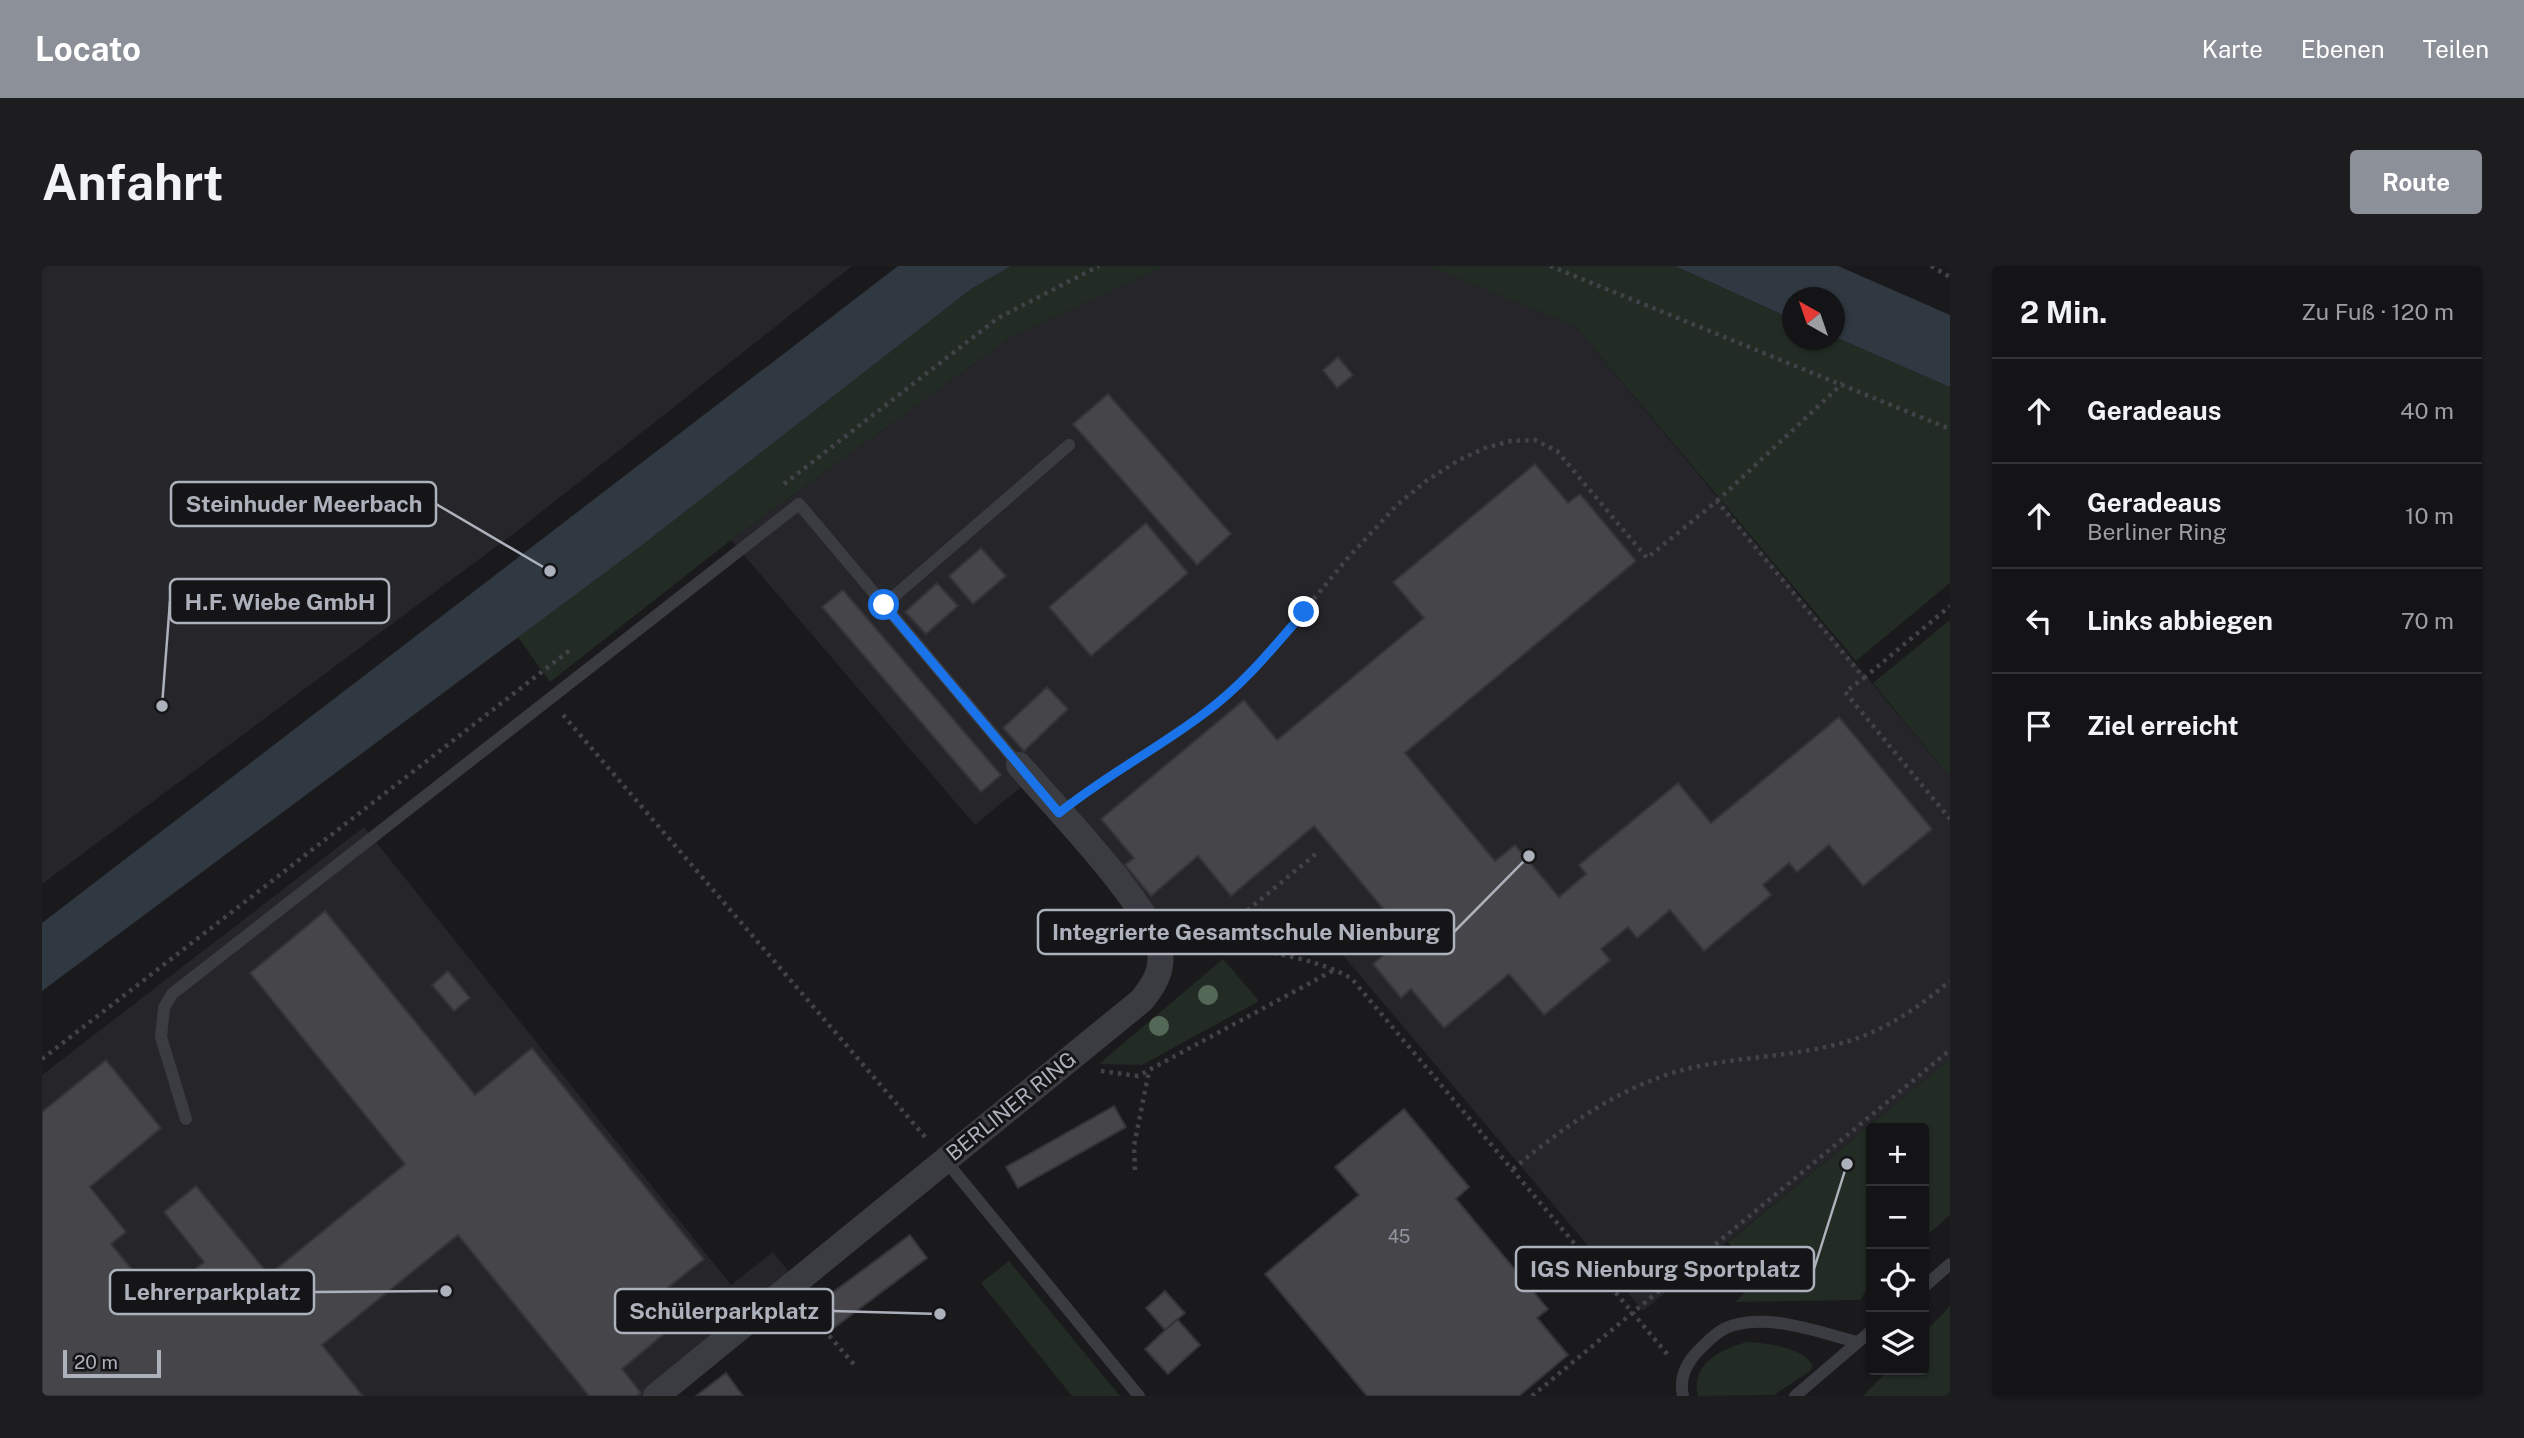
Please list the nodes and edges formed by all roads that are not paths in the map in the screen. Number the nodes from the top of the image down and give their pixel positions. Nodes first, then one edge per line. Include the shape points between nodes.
1 (1069, 445) dead end
2 (884, 605) junction
3 (1018, 765) joint
4 (186, 1119) dead end
5 (945, 1160) junction
6 (1950, 1264) edge
7 (1929, 1283) edge
8 (1866, 1335) edge
9 (1858, 1342) junction
10 (656, 1396) edge
11 (1139, 1396) edge
12 (1683, 1396) edge
13 (1795, 1396) edge

1 - 2 lane
2 - 3 lane
2 - 4 lane via 799,504 172,994 163,1008 161,1037
3 - 5 street, BERLINER RING via 1138,905 1156,935 1161,955 1156,981 1142,1000
5 - 10 street, BERLINER RING
5 - 11 lane
6 - 7 lane
8 - 9 lane
9 - 12 lane via 1795,1326 1731,1326 1693,1357 1683,1373
9 - 13 lane

